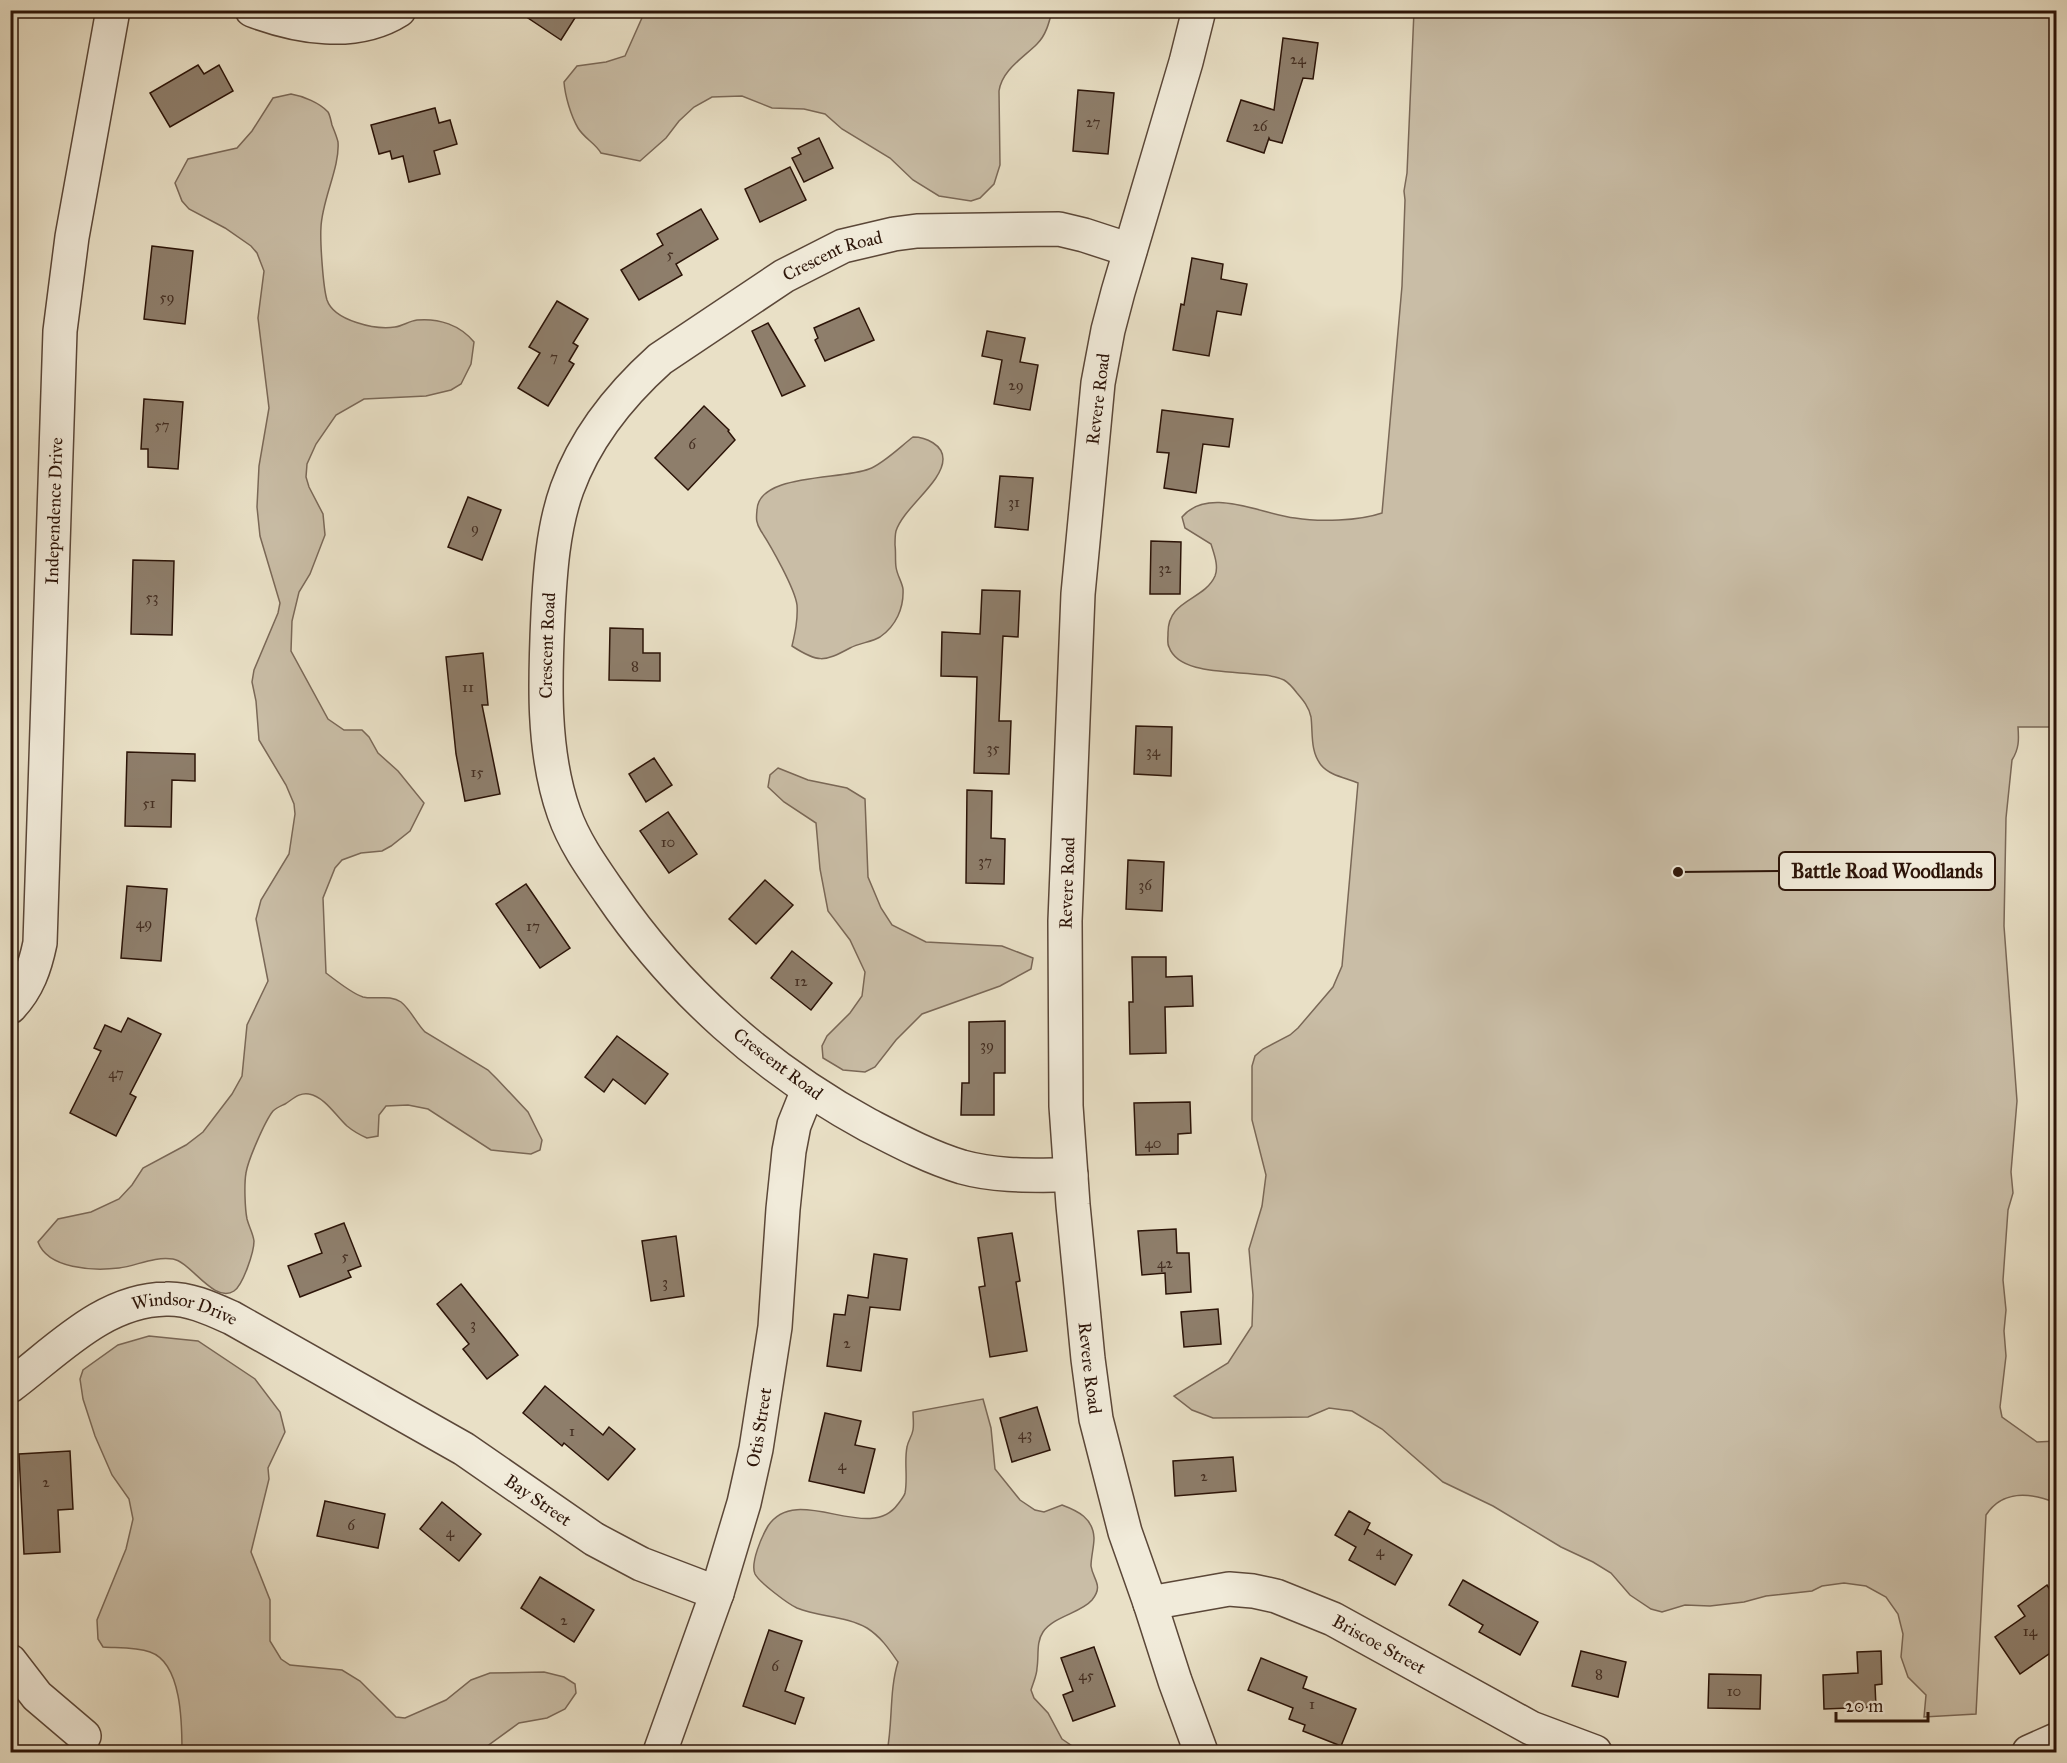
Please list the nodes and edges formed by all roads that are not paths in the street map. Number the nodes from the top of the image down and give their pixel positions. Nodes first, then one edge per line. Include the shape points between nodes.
1 (112, 10) edge
2 (252, 10) edge
3 (399, 10) edge
4 (1199, 10) edge
5 (1130, 250) junction
6 (10, 1007) edge
7 (808, 1090) junction
8 (1071, 1175) junction
9 (10, 1386) edge
10 (366, 1393) joint
11 (717, 1593) junction
12 (1150, 1603) junction
13 (10, 1661) edge
14 (84, 1736) dead end
15 (2056, 1740) edge
16 (660, 1752) edge
17 (1202, 1752) edge
18 (1595, 1752) edge
19 (2029, 1752) edge

1 - 6 street, Independence Drive via 72,237 60,331 40,943 28,983
2 - 3 street via 310,27 341,27 376,20
4 - 5 street, Revere Road
5 - 7 street, Crescent Road via 1072,231 1047,228 917,231 843,246 784,276 660,359 611,411 576,466 566,491 554,547 546,650 550,749 558,794 570,829 654,953 735,1033
5 - 8 street, Revere Road via 1098,383 1078,594 1065,921 1066,1106
7 - 8 street, Crescent Road via 915,1150 961,1167 997,1174
7 - 11 street, Otis Street via 789,1151 775,1327 756,1449
8 - 12 street, Revere Road via 1096,1419 1114,1497
9 - 10 street, Windsor Drive via 77,1333 112,1312 165,1299 195,1303 232,1318
10 - 11 street, Bay Street via 464,1449 616,1552
11 - 16 street, Otis Street
12 - 17 street, Revere Road
12 - 18 street, Briscoe Street via 1229,1589 1276,1596 1333,1620 1531,1728
13 - 14 street via 37,1696
15 - 19 street

